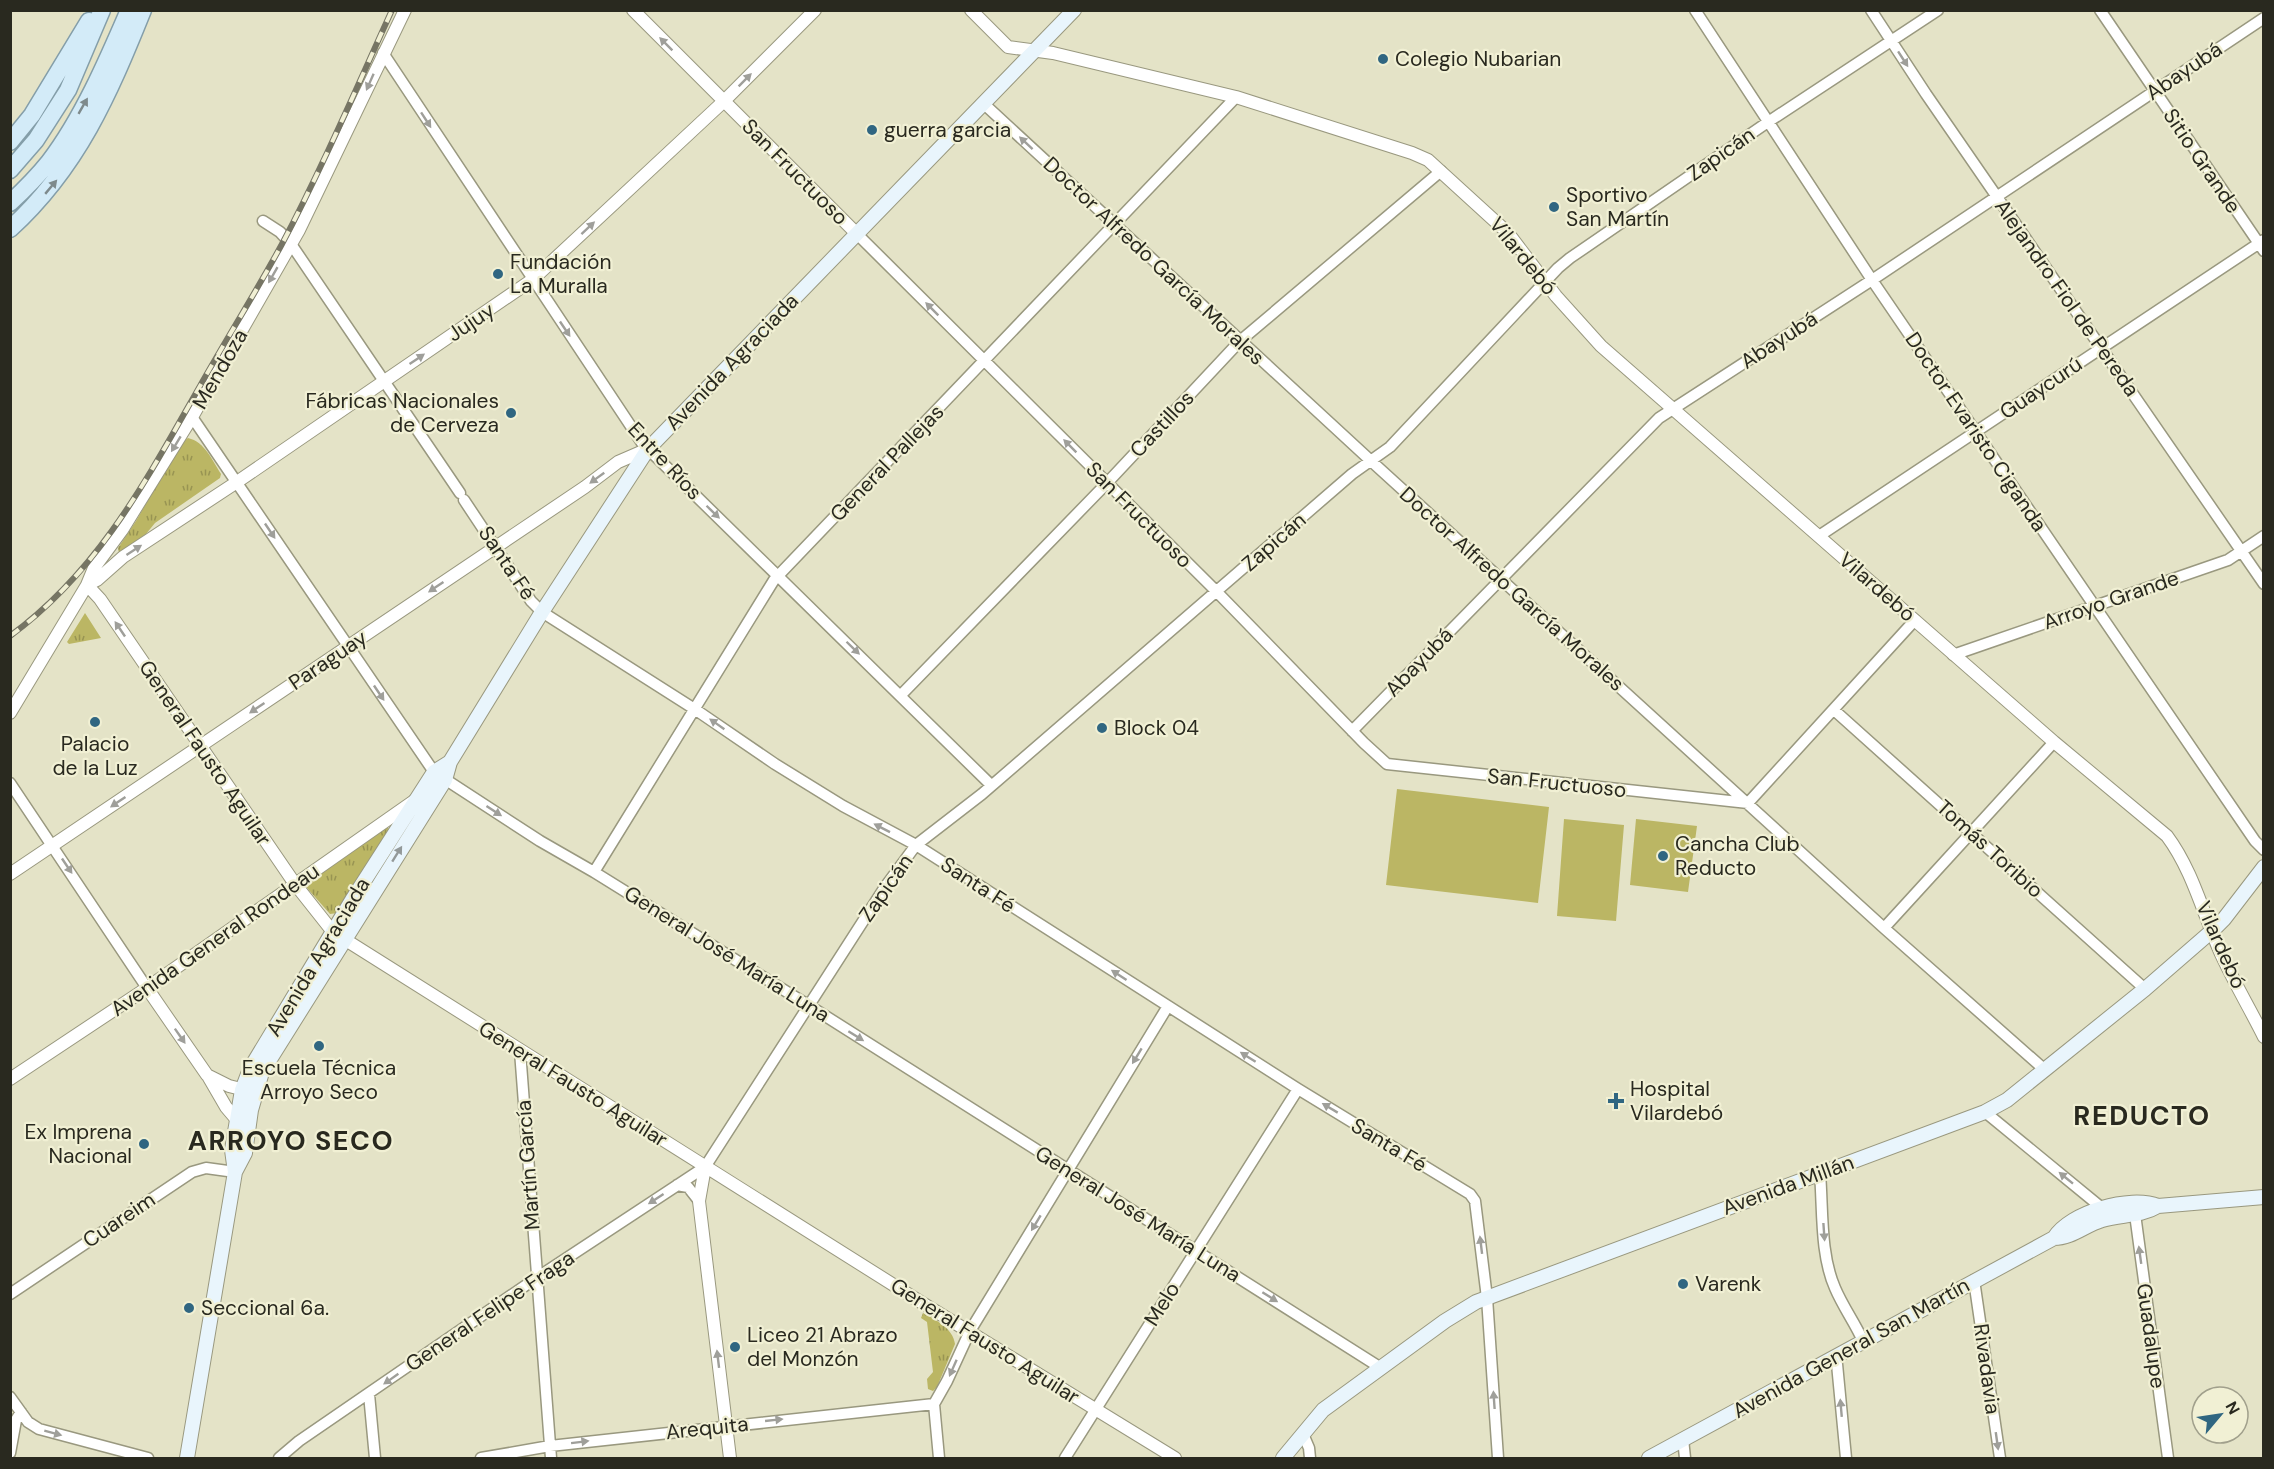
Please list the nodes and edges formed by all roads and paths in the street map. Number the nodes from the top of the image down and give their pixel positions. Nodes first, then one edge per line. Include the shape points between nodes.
1 (97, 10) edge
2 (102, 10) edge
3 (129, 10) edge
4 (143, 10) edge
5 (405, 10) edge
6 (633, 10) edge
7 (815, 10) edge
8 (970, 10) edge
9 (1074, 10) edge
10 (1695, 10) edge
11 (1871, 10) edge
12 (1938, 10) edge
13 (2106, 13) edge
14 (2264, 18) edge
15 (1892, 42) junction
16 (1034, 51) junction
17 (383, 53) junction
18 (2154, 91) junction
19 (1236, 98) junction
20 (723, 102) junction
21 (983, 103) junction
22 (1768, 122) junction
23 (10, 142) edge
24 (10, 170) edge
25 (1441, 171) junction
26 (1996, 196) junction
27 (10, 203) edge
28 (263, 221) dead end
29 (1116, 226) junction
30 (10, 229) edge
31 (856, 234) junction
32 (291, 244) junction
33 (2262, 245) edge
34 (532, 280) junction
35 (1872, 280) junction
36 (1546, 282) junction
37 (1240, 340) junction
38 (2102, 348) junction
39 (985, 362) junction
40 (385, 382) junction
41 (1672, 409) junction
42 (192, 417) junction
43 (1976, 432) junction
44 (648, 449) junction
45 (1370, 459) junction
46 (237, 482) junction
47 (1107, 483) junction
48 (1819, 536) junction
49 (2264, 536) edge
50 (496, 547) junction
51 (2241, 552) junction
52 (778, 575) junction
53 (1501, 578) junction
54 (87, 585) junction
55 (2264, 585) edge
56 (1216, 591) junction
57 (2094, 604) junction
58 (542, 612) junction
59 (1915, 620) junction
60 (348, 647) junction
61 (1953, 655) junction
62 (902, 695) junction
63 (696, 710) junction
64 (1834, 710) junction
65 (10, 713) edge
66 (1352, 731) junction
67 (2054, 742) junction
68 (201, 746) junction
69 (440, 776) junction
70 (10, 783) edge
71 (991, 785) junction
72 (417, 798) junction
73 (1748, 803) junction
74 (1971, 833) junction
75 (916, 845) junction
76 (53, 846) junction
77 (2264, 850) edge
78 (2264, 867) edge
79 (594, 872) junction
80 (10, 874) edge
81 (295, 884) junction
82 (1884, 928) junction
83 (2213, 930) junction
84 (339, 936) junction
85 (147, 988) junction
86 (2145, 989) junction
87 (808, 1005) junction
88 (1168, 1006) junction
89 (2264, 1036) edge
90 (520, 1051) junction
91 (2045, 1070) junction
92 (207, 1075) junction
93 (10, 1079) edge
94 (1298, 1089) junction
95 (249, 1091) junction
96 (1984, 1112) junction
97 (237, 1120) junction
98 (705, 1167) junction
99 (1068, 1170) junction
100 (235, 1172) junction
101 (1820, 1173) junction
102 (677, 1185) junction
103 (2264, 1197) edge
104 (699, 1201) junction
105 (2158, 1206) junction
106 (2102, 1214) junction
107 (2135, 1214) junction
108 (1196, 1251) junction
109 (536, 1279) junction
110 (1974, 1280) junction
111 (10, 1293) edge
112 (1487, 1298) junction
113 (970, 1331) junction
114 (1863, 1341) junction
115 (1834, 1359) junction
116 (1381, 1368) junction
117 (369, 1394) junction
118 (10, 1397) edge
119 (934, 1404) junction
120 (1096, 1409) junction
121 (21, 1412) junction
122 (726, 1425) junction
123 (1303, 1434) junction
124 (1683, 1439) junction
125 (549, 1446) junction
126 (10, 1453) edge
127 (148, 1458) edge
128 (188, 1458) edge
129 (279, 1458) edge
130 (375, 1458) edge
131 (481, 1458) edge
132 (550, 1458) edge
133 (730, 1458) edge
134 (939, 1458) edge
135 (1065, 1458) edge
136 (1175, 1458) edge
137 (1283, 1458) edge
138 (1310, 1458) edge
139 (1498, 1458) edge
140 (1649, 1458) edge
141 (1685, 1458) edge
142 (1846, 1458) edge
143 (2000, 1458) edge
144 (2168, 1458) edge

1 - 23 main road via 32,115
2 - 24 main road via 68,90 36,140
27 -> 3 main road via 50,161 62,142
30 -> 4 main road via 55,183 79,148
5 - 17 street, Mendoza
20 -> 6 street, San Fructuoso
20 -> 7 street, Jujuy
8 - 16 street, Vilardebó via 1008,47
9 - 16 main road, Avenida Agraciada
10 - 22 street, Doctor Evaristo Ciganda
11 - 15 street, Alejandro Fiol de Pereda
12 - 15 street, Zapicán
13 - 18 street, Sitio Grande
14 - 18 street, Abayubá
15 - 22 street, Zapicán
15 -> 26 street, Alejandro Fiol de Pereda
16 - 19 street, Vilardebó
16 - 21 main road, Avenida Agraciada
17 -> 32 street, Mendoza
17 -> 34 street, Entre Ríos
18 - 26 street, Abayubá
18 - 33 street, Sitio Grande
19 - 25 street, Vilardebó via 1412,153
19 - 29 street, General Pallejas
20 - 31 street, San Fructuoso
34 -> 20 street, Jujuy
29 -> 21 street, Doctor Alfredo García Morales
21 - 31 main road, Avenida Agraciada
22 - 35 street, Doctor Evaristo Ciganda
22 - 36 street, Zapicán via 1570,258
25 - 36 street, Vilardebó via 1508,233
25 - 37 street, Castillos
26 - 35 street, Abayubá
26 - 38 street, Alejandro Fiol de Pereda
28 - 32 street, Santa Fé
29 - 37 street, Doctor Alfredo García Morales
29 - 39 street, General Pallejas
39 -> 31 street, San Fructuoso
31 - 44 main road, Avenida Agraciada
32 - 40 street, Santa Fé
32 -> 42 street, Mendoza
33 - 38 street, Guaycurú
40 -> 34 street, Jujuy
34 -> 44 street, Entre Ríos
35 - 41 street, Abayubá
35 - 43 street, Doctor Evaristo Ciganda
36 - 41 street, Vilardebó via 1584,329
36 - 45 street, Zapicán via 1390,447
37 - 45 street, Doctor Alfredo García Morales
37 - 47 street, Castillos
38 - 43 street, Guaycurú
38 - 51 street, Alejandro Fiol de Pereda
47 -> 39 street, San Fructuoso
39 - 52 street, General Pallejas
40 - 46 street, Jujuy
40 - 50 street, Santa Fé
41 - 48 street, Vilardebó
41 - 53 street, Abayubá
42 - 46 street, General José María Luna
42 -> 54 street, Mendoza via 94,568
43 - 48 street, Guaycurú
43 - 57 street, Doctor Evaristo Ciganda
44 -> 50 street, Paraguay via 618,462
44 -> 52 street, Entre Ríos
44 - 58 main road, Avenida Agraciada
45 - 53 street, Doctor Alfredo García Morales
45 - 56 street, Zapicán
54 -> 46 street, Jujuy
46 -> 60 street, General José María Luna
47 - 56 street, San Fructuoso
47 - 62 street, Castillos
48 - 59 street, Vilardebó
49 - 51 street, Arroyo Grande
50 - 58 street, Santa Fé via 531,602
50 -> 60 street, Paraguay
51 - 55 street, Alejandro Fiol de Pereda
51 - 57 street, Arroyo Grande via 2228,560
52 -> 62 street, Entre Ríos
52 - 63 street, General Pallejas
53 - 66 street, Abayubá
53 - 73 street, Doctor Alfredo García Morales
54 - 65 street, Mendoza
68 -> 54 street, General Fausto Aguilar
56 - 66 street, San Fructuoso
56 - 71 street, Zapicán
57 - 61 street, Arroyo Grande
57 - 77 street, Doctor Evaristo Ciganda
58 - 63 street, Santa Fé
58 - 69 main road, Avenida Agraciada
59 - 61 street, Vilardebó
59 - 64 street
60 -> 68 street, Paraguay
60 -> 69 street, General José María Luna
61 - 67 street, Vilardebó
62 - 71 street, Entre Ríos
75 -> 63 street, Santa Fé via 843,806
63 - 79 street, General Pallejas
64 - 73 street
64 - 74 street, Tomás Toribio
66 - 73 street, San Fructuoso via 1387,764
67 - 74 street
67 - 83 street, Vilardebó via 2167,836 2197,890
68 -> 76 street, Paraguay
68 - 81 street, General Fausto Aguilar
69 - 72 main road, Avenida Agraciada
69 -> 79 street, General José María Luna
84 -> 69 main road, Avenida Agraciada
70 - 76 street
71 - 75 street, Zapicán
72 - 81 street, Avenida General Rondeau
72 - 84 main road, Avenida Agraciada
73 - 82 street, Doctor Alfredo García Morales
74 - 82 street
74 - 86 street, Tomás Toribio
75 - 87 street, Zapicán
88 -> 75 street, Santa Fé
76 - 80 street, Paraguay
76 -> 85 street
78 - 83 main road, Avenida Millán
79 - 87 street, General José María Luna
81 - 84 street, General Fausto Aguilar
81 - 85 street, Avenida General Rondeau
82 - 91 street, Doctor Alfredo García Morales
83 - 86 main road, Avenida Millán
83 - 89 street, Vilardebó via 2220,953
84 - 90 street, General Fausto Aguilar
84 - 95 main road, Avenida Agraciada via 303,1008
85 -> 92 street
85 - 93 street, Avenida General Rondeau
86 - 91 main road, Avenida Millán
87 - 98 street, Zapicán
87 -> 99 street, General José María Luna
94 -> 88 street, Santa Fé
88 -> 99 street
90 - 98 street, General Fausto Aguilar
90 - 109 street, Martín García
91 - 96 main road, Avenida Millán via 2007,1100
92 - 95 street
92 - 97 street
94 - 108 street, Melo
112 -> 94 street, Santa Fé via 1475,1201 1470,1194
95 - 97 main road, Avenida Agraciada
95 - 100 main road, Avenida Agraciada via 245,1153
96 - 101 main road, Avenida Millán
106 -> 96 street
97 - 100 main road, Avenida Agraciada via 232,1150
98 - 102 street, General Felipe Fraga
98 - 104 street
98 - 113 street, General Fausto Aguilar
99 - 108 street, General José María Luna
99 -> 113 street
100 - 111 street, Cuareim via 206,1168 192,1172
100 - 128 main road, Avenida Agraciada
101 - 112 main road, Avenida Millán
101 -> 114 street via 1830,1274
102 - 104 street via 688,1187
102 -> 109 street, General Felipe Fraga
103 - 105 main road, Avenida General San Martín
122 -> 104 street
105 - 106 main road, Avenida General San Martín via 2146,1201
105 - 107 main road, Avenida General San Martín
106 - 107 main road, Avenida General San Martín
106 - 110 main road, Avenida General San Martín via 2060,1229 2054,1238
144 -> 107 street, Guadalupe
108 -> 116 street, General José María Luna
108 - 120 street, Melo
109 -> 117 street, General Felipe Fraga
109 - 125 street, Martín García
110 - 114 main road, Avenida General San Martín
110 -> 143 street, Rivadavia
112 - 116 main road, Avenida Millán via 1466,1307
139 -> 112 street
113 -> 119 street
113 - 120 street, General Fausto Aguilar
114 - 115 main road, Avenida General San Martín
115 - 124 main road, Avenida General San Martín
142 -> 115 street
116 - 123 main road, Avenida Millán via 1323,1410
117 - 129 street, General Felipe Fraga
117 - 130 street
118 - 121 street
122 -> 119 street, Arequita
119 - 134 street
120 - 135 street, Melo
120 - 136 street, General Fausto Aguilar
121 - 126 street
121 -> 127 street via 39,1429
125 -> 122 street, Arequita
122 - 133 street
123 - 137 main road, Avenida Millán
123 - 138 street
124 - 140 main road, Avenida General San Martín
124 - 141 street
125 - 131 street, Arequita
125 - 132 street, Martín García

